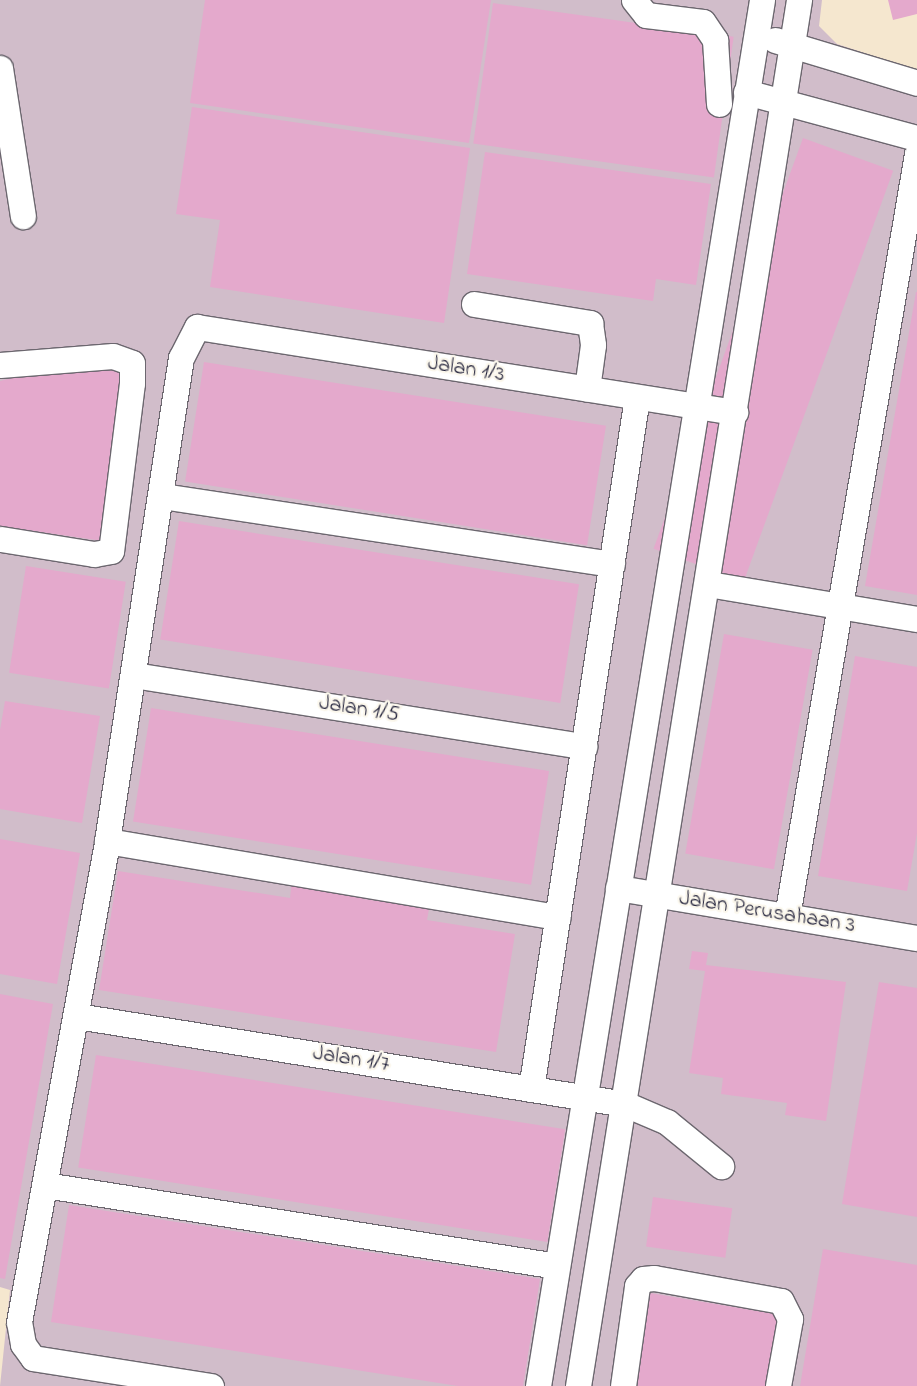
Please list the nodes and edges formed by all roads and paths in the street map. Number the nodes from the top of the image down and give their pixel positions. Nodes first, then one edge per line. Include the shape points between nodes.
1 (634, 0) edge
2 (762, 0) edge
3 (798, 0) edge
4 (756, 36) junction
5 (792, 43) junction
6 (0, 68) edge
7 (917, 83) edge
8 (746, 92) junction
9 (784, 100) junction
10 (719, 104) dead end
11 (917, 138) edge
12 (917, 154) edge
13 (24, 216) dead end
14 (474, 304) dead end
15 (0, 365) edge
16 (588, 389) junction
17 (637, 397) junction
18 (696, 406) junction
19 (735, 412) junction
20 (162, 496) junction
21 (0, 539) edge
22 (612, 564) junction
23 (708, 584) junction
24 (840, 606) junction
25 (917, 619) edge
26 (134, 675) junction
27 (584, 746) junction
28 (107, 841) junction
29 (618, 888) junction
30 (659, 895) junction
31 (558, 916) junction
32 (787, 916) junction
33 (917, 938) edge
34 (77, 1016) junction
35 (531, 1089) junction
36 (584, 1098) junction
37 (625, 1104) junction
38 (721, 1166) dead end
39 (45, 1185) junction
40 (557, 1266) junction
41 (211, 1386) edge
42 (538, 1386) edge
43 (578, 1386) edge
44 (623, 1386) edge
45 (778, 1386) edge

1 - 10 street via 646,15 703,22 715,40
2 - 4 street
3 - 5 street
4 - 5 street
4 - 8 street
5 - 7 street
5 - 9 street
6 - 13 street
8 - 9 street
8 - 18 street
9 - 11 street
9 - 19 street
12 - 24 street
14 - 16 street via 590,323 593,345
15 - 21 street via 113,356 132,363 111,551 94,554
16 - 17 street, Jalan 1/3
16 - 20 street, Jalan 1/3 via 197,327 181,358
17 - 18 street, Jalan 1/3
17 - 22 street
18 - 19 street, Jalan 1/3
18 - 29 street
19 - 23 street
20 - 22 street
20 - 26 street
22 - 27 street
23 - 24 street
23 - 30 street
24 - 25 street
24 - 32 street
26 - 27 street, Jalan 1/5
26 - 28 street
27 - 31 street
28 - 31 street
28 - 34 street
29 - 30 street, Jalan Perusahaan 3
29 - 36 street
30 - 32 street, Jalan Perusahaan 3
30 - 37 street
31 - 35 street
32 - 33 street, Jalan Perusahaan 3
34 - 35 street, Jalan 1/7
34 - 39 street
35 - 36 street, Jalan 1/7
36 - 37 street, Jalan 1/7
36 - 40 street
37 - 38 street, Jalan 1/7 via 668,1122
37 - 43 street
39 - 40 street
39 - 41 street via 18,1322 23,1344 33,1358
40 - 42 street
44 - 45 street via 637,1286 643,1279 654,1278 781,1302 790,1319

